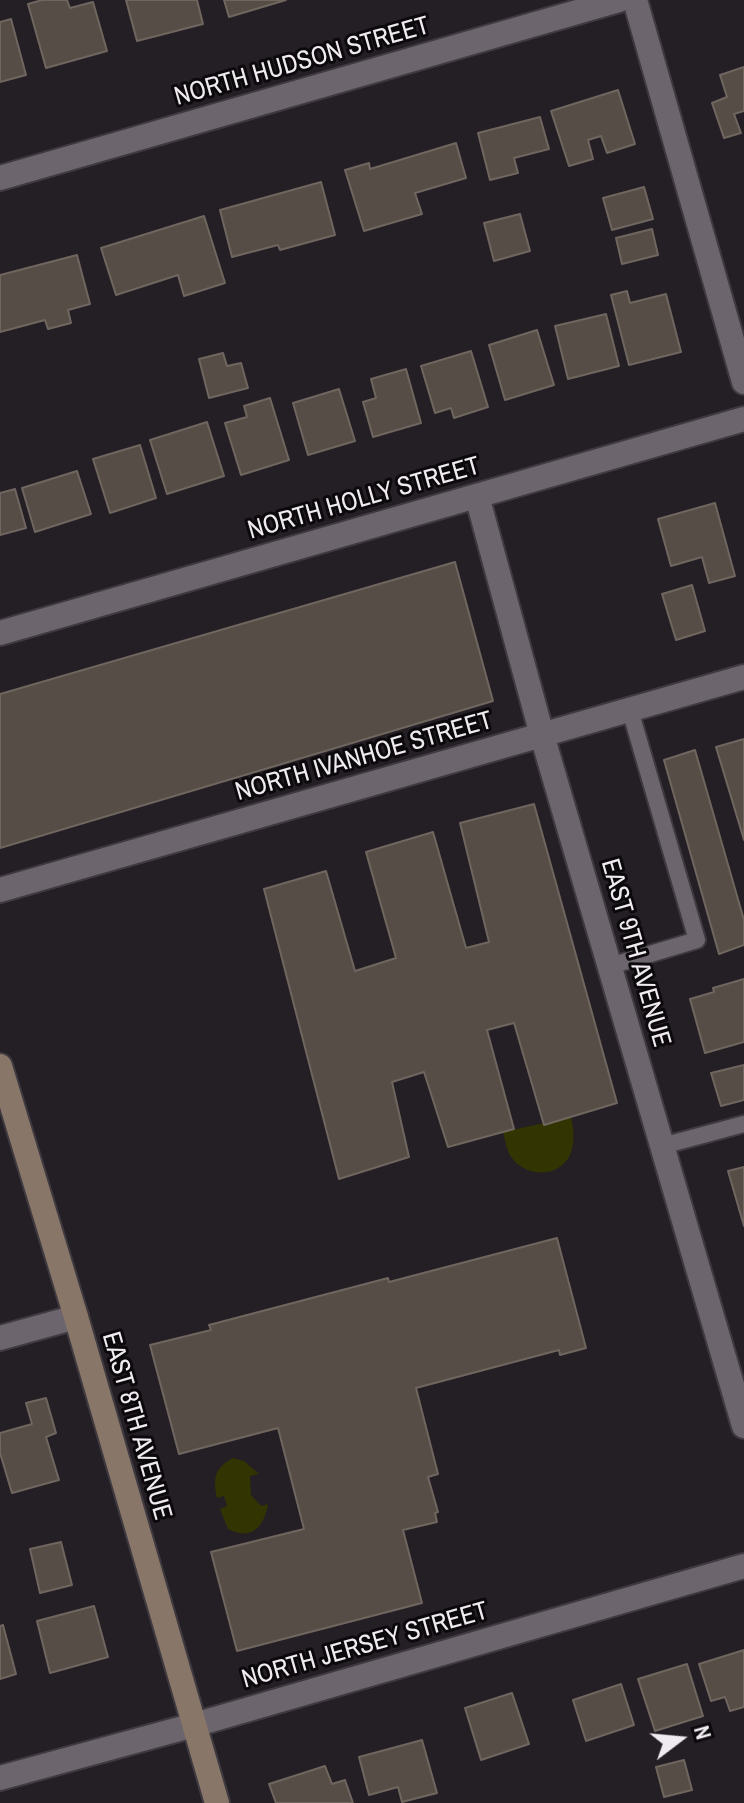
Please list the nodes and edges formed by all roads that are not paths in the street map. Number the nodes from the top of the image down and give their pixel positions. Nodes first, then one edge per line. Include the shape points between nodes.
1 (619, 0) edge
2 (635, 0) edge
3 (0, 178) edge
4 (744, 382) edge
5 (744, 419) edge
6 (477, 496) junction
7 (0, 633) edge
8 (744, 677) edge
9 (630, 710) junction
10 (542, 735) junction
11 (0, 890) edge
12 (610, 966) junction
13 (0, 1066) edge
14 (744, 1124) edge
15 (662, 1146) junction
16 (76, 1317) junction
17 (0, 1338) edge
18 (744, 1426) edge
19 (744, 1566) edge
20 (194, 1725) junction
21 (0, 1778) edge
22 (217, 1803) edge

1 - 3 street, NORTH HUDSON STREET
2 - 4 street
5 - 6 street, NORTH HOLLY STREET
6 - 7 street, NORTH HOLLY STREET
6 - 10 street, EAST 9TH AVENUE
8 - 9 street, NORTH IVANHOE STREET
9 - 10 street, NORTH IVANHOE STREET
9 - 12 lane via 697,940
10 - 11 street, NORTH IVANHOE STREET
10 - 12 street, EAST 9TH AVENUE
12 - 15 street, EAST 9TH AVENUE
13 - 16 street, EAST 8TH AVENUE
14 - 15 lane
15 - 18 street, EAST 9TH AVENUE
16 - 17 street
16 - 20 street, EAST 8TH AVENUE
19 - 20 street, NORTH JERSEY STREET
20 - 21 street, NORTH JERSEY STREET
20 - 22 street, EAST 8TH AVENUE

